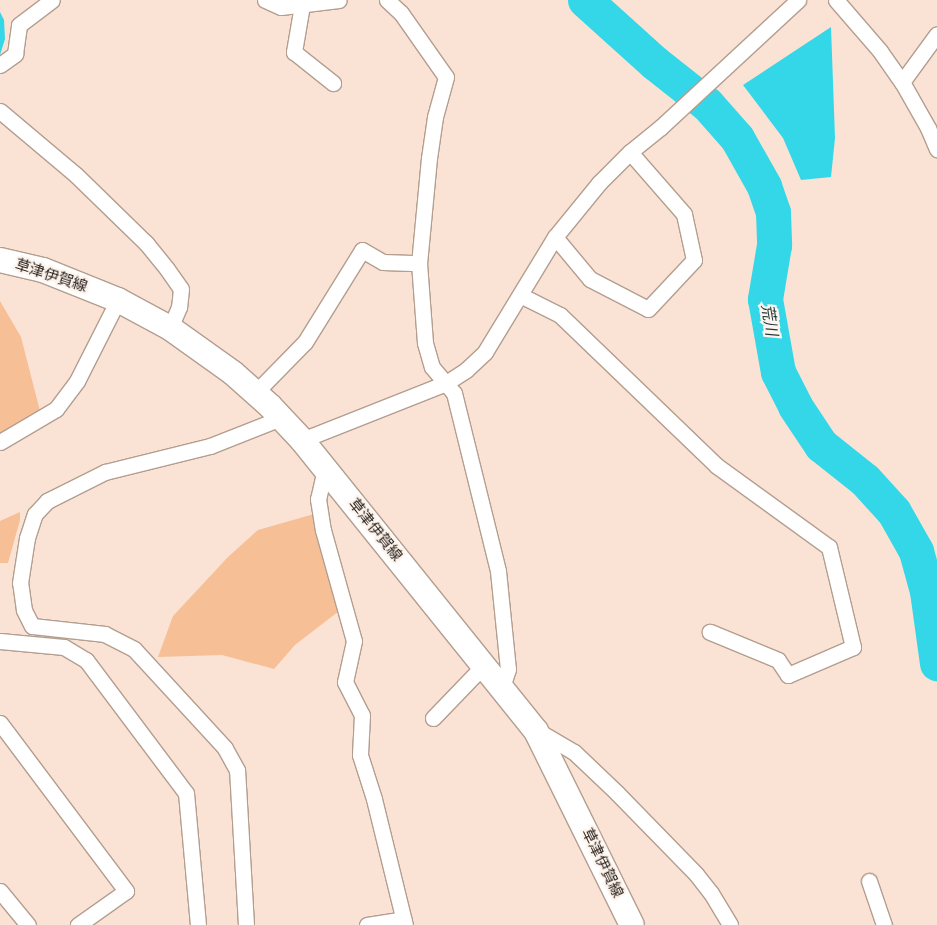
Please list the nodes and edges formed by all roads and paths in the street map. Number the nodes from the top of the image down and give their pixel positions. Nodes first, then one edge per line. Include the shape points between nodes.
1 (52, 0) edge
2 (264, 0) edge
3 (339, 0) edge
4 (387, 0) edge
5 (798, 0) edge
6 (836, 0) edge
7 (302, 5) junction
8 (402, 6) edge
9 (937, 34) edge
10 (0, 65) edge
11 (902, 82) junction
12 (333, 83) dead end
13 (0, 111) edge
14 (937, 149) edge
15 (630, 152) junction
16 (555, 237) junction
17 (0, 260) edge
18 (419, 263) junction
19 (520, 294) junction
20 (118, 300) junction
21 (170, 328) junction
22 (446, 383) junction
23 (255, 392) junction
24 (281, 418) junction
25 (302, 440) junction
26 (0, 442) edge
27 (325, 469) junction
28 (710, 632) dead end
29 (0, 641) edge
30 (484, 665) junction
31 (502, 687) junction
32 (433, 718) dead end
33 (0, 723) edge
34 (536, 731) junction
35 (869, 881) dead end
36 (0, 891) edge
37 (405, 922) edge
38 (28, 925) edge
39 (78, 925) edge
40 (198, 925) edge
41 (246, 925) edge
42 (367, 925) edge
43 (632, 925) edge
44 (730, 925) edge
45 (884, 925) edge

1 - 10 street via 19,25 15,54
2 - 7 street via 280,7
3 - 7 street
4 - 8 street
5 - 15 street
6 - 11 street
7 - 12 street via 294,52
8 - 18 street via 446,77 435,117 429,158
9 - 11 street
11 - 14 street
13 - 21 street via 76,175 168,269 181,289 179,307
15 - 16 street via 598,183
15 - 16 street via 684,214 694,260 648,309 590,279
16 - 19 street
17 - 20 main road, 草津伊賀線 via 43,270
18 - 22 street via 425,343 432,367
18 - 23 street via 383,262 362,250 305,342
19 - 22 street via 485,352
19 - 28 street via 560,315 717,466 829,547 853,647 788,675 778,660
20 - 21 main road, 草津伊賀線
20 - 26 street via 77,380 56,409
21 - 23 main road, 草津伊賀線
22 - 25 street
22 - 31 street via 454,393 498,571 508,669
23 - 24 main road, 草津伊賀線
24 - 25 main road, 草津伊賀線
24 - 41 street via 210,446 105,472 47,501 34,514 22,559 20,583 24,610 32,626 105,634 134,649 225,748 237,770
25 - 27 main road, 草津伊賀線
27 - 30 main road, 草津伊賀線
27 - 37 street via 318,498 323,530 354,641 345,682 362,715 360,755
29 - 40 street via 64,647 86,660 186,794
30 - 31 main road, 草津伊賀線
30 - 32 street
31 - 34 main road, 草津伊賀線
33 - 39 street via 126,891
34 - 43 main road, 草津伊賀線
34 - 44 street via 574,752 617,793 696,874 712,893
35 - 45 street
36 - 38 street
37 - 42 street

